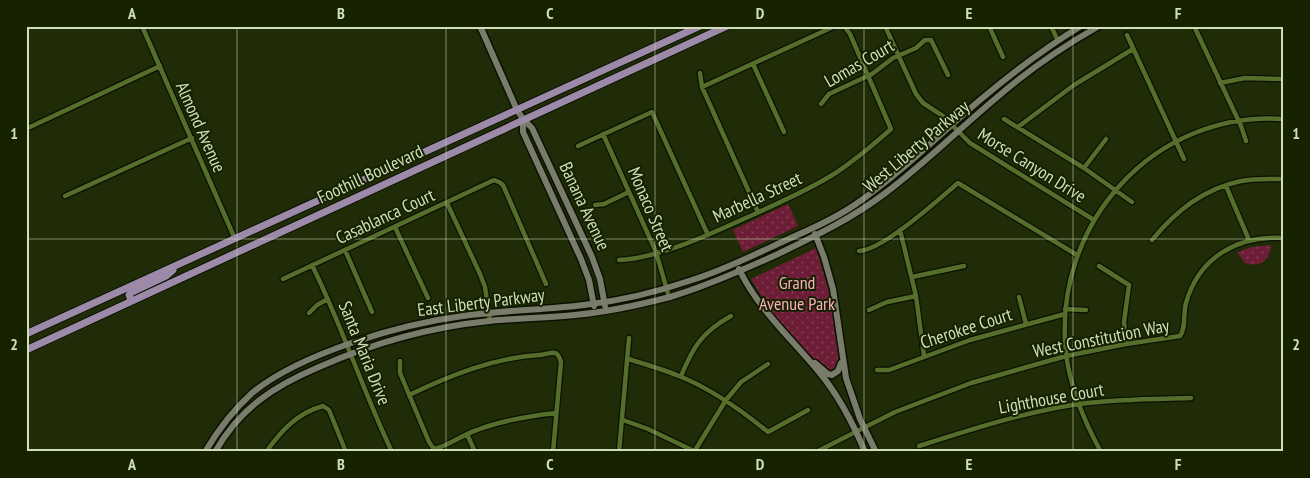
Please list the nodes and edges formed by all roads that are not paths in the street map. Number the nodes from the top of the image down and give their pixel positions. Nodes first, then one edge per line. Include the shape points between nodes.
1 (142, 26) edge
2 (480, 26) edge
3 (700, 26) edge
4 (727, 26) edge
5 (835, 26) edge
6 (844, 26) edge
7 (885, 26) edge
8 (989, 26) edge
9 (1051, 26) edge
10 (1081, 26) edge
11 (1099, 26) edge
12 (1196, 27) edge
13 (1127, 36) dead end
14 (1058, 41) junction
15 (1133, 49) junction
16 (899, 55) junction
17 (1003, 57) dead end
18 (753, 64) junction
19 (160, 66) junction
20 (700, 73) dead end
21 (948, 75) dead end
22 (868, 76) junction
23 (1284, 79) edge
24 (1220, 83) junction
25 (702, 87) junction
26 (821, 104) dead end
27 (518, 110) junction
28 (1004, 119) dead end
29 (1284, 119) edge
30 (523, 120) junction
31 (1238, 122) junction
32 (952, 126) junction
33 (30, 127) dead end
34 (1018, 127) junction
35 (784, 132) dead end
36 (958, 132) junction
37 (603, 134) junction
38 (192, 138) junction
39 (1106, 139) dead end
40 (1246, 141) dead end
41 (1176, 142) junction
42 (578, 146) dead end
43 (1184, 159) dead end
44 (1084, 168) junction
45 (1284, 179) edge
46 (1226, 186) junction
47 (1116, 189) junction
48 (629, 192) junction
49 (65, 196) dead end
50 (1132, 202) dead end
51 (447, 203) junction
52 (595, 205) dead end
53 (758, 212) junction
54 (1094, 220) junction
55 (395, 227) junction
56 (812, 228) junction
57 (900, 230) junction
58 (708, 235) junction
59 (816, 236) junction
60 (1284, 238) edge
61 (235, 239) junction
62 (1152, 240) dead end
63 (1249, 240) junction
64 (345, 250) junction
65 (859, 251) dead end
66 (656, 252) junction
67 (1077, 255) junction
68 (619, 260) dead end
69 (737, 263) junction
70 (312, 265) junction
71 (176, 266) junction
72 (964, 266) dead end
73 (1099, 266) dead end
74 (740, 271) junction
75 (912, 277) junction
76 (283, 279) dead end
77 (546, 284) dead end
78 (666, 288) junction
79 (916, 296) junction
80 (669, 297) junction
81 (1019, 297) dead end
82 (428, 298) dead end
83 (328, 299) junction
84 (131, 300) junction
85 (604, 302) junction
86 (594, 304) junction
87 (869, 310) dead end
88 (1086, 310) dead end
89 (606, 311) junction
90 (372, 312) dead end
91 (1065, 312) junction
92 (309, 313) dead end
93 (489, 313) junction
94 (595, 313) junction
95 (731, 316) dead end
96 (490, 321) junction
97 (1026, 324) junction
98 (26, 334) edge
99 (629, 338) dead end
100 (1126, 344) junction
101 (347, 345) junction
102 (26, 350) edge
103 (351, 353) junction
104 (924, 356) junction
105 (1066, 356) junction
106 (628, 359) junction
107 (842, 360) junction
108 (400, 361) dead end
109 (809, 361) junction
110 (768, 364) dead end
111 (878, 370) dead end
112 (681, 376) junction
113 (409, 395) junction
114 (1191, 398) dead end
115 (726, 400) junction
116 (1078, 404) junction
117 (808, 410) dead end
118 (556, 413) junction
119 (623, 420) junction
120 (864, 427) junction
121 (856, 431) junction
122 (467, 434) junction
123 (920, 446) dead end
124 (695, 451) edge
125 (205, 452) edge
126 (215, 452) edge
127 (266, 452) edge
128 (346, 452) edge
129 (392, 452) edge
130 (475, 452) edge
131 (553, 452) edge
132 (619, 452) edge
133 (816, 452) edge
134 (865, 452) edge
135 (876, 452) edge
136 (1102, 452) edge

1 - 19 street, Almond Avenue
2 - 27 street, Banana Avenue
3 - 27 main road, Foothill Boulevard
4 - 30 main road, Foothill Boulevard
5 - 18 street
6 - 22 street
7 - 16 street, Morse Canyon Drive
8 - 17 street
9 - 14 street
10 - 14 street, West Liberty Parkway
11 - 36 street, West Liberty Parkway via 1025,75
12 - 24 street
13 - 15 street
14 - 32 street, West Liberty Parkway via 1008,77
15 - 34 street via 1074,85
15 - 41 street
16 - 21 street, Lomas Court via 925,40 932,40
16 - 22 street, Lomas Court
16 - 32 street, Morse Canyon Drive via 916,94
18 - 25 street
18 - 35 street
19 - 33 street
19 - 38 street, Almond Avenue
20 - 25 street
22 - 26 street, Lomas Court via 829,94
22 - 53 street, Marbella Street via 892,130 830,176
23 - 24 street via 1246,78
24 - 31 street
25 - 53 street
27 - 30 street, Banana Avenue
27 - 61 main road, Foothill Boulevard
28 - 34 street
29 - 31 street
30 - 84 main road, Foothill Boulevard
30 - 85 street, Banana Avenue via 532,128 592,257
30 - 86 street, Banana Avenue via 523,132 585,269
31 - 40 street
31 - 41 street via 1210,128
32 - 36 street, Morse Canyon Drive
32 - 56 street, West Liberty Parkway via 868,195
34 - 44 street
36 - 54 street, Morse Canyon Drive via 970,143
36 - 59 street, West Liberty Parkway via 884,194 842,223
37 - 42 street
37 - 48 street, Monaco Street
37 - 58 street via 652,112
38 - 49 street
38 - 61 street, Almond Avenue
39 - 44 street
41 - 43 street
41 - 47 street via 1148,159
44 - 47 street
45 - 46 street via 1257,179
46 - 62 street via 1187,204
46 - 63 street
47 - 50 street
47 - 54 street
48 - 52 street
48 - 66 street, Monaco Street
51 - 55 street, Casablanca Court
51 - 77 street, Casablanca Court via 494,180 503,185
51 - 93 street via 485,287
53 - 58 street, Marbella Street
54 - 67 street
55 - 64 street, Casablanca Court
55 - 82 street
56 - 59 street
56 - 69 street, West Liberty Parkway
57 - 65 street via 870,249
57 - 67 street via 958,183
57 - 75 street
58 - 66 street, Marbella Street
59 - 74 street, West Liberty Parkway
59 - 107 street via 833,289
60 - 63 street, West Constitution Way
61 - 71 main road, Foothill Boulevard
63 - 100 street, West Constitution Way via 1227,249 1200,273 1186,303 1180,336
64 - 70 street, Casablanca Court
64 - 90 street
66 - 68 street, Marbella Street
66 - 78 street, Monaco Street
67 - 91 street
69 - 74 street
69 - 78 street, East Liberty Parkway
70 - 76 street, Casablanca Court
70 - 83 street, Santa Maria Drive
71 - 84 main road via 166,276 132,292
71 - 98 main road, Foothill Boulevard
72 - 75 street
73 - 100 street via 1129,285 1124,322
74 - 80 street, East Liberty Parkway
74 - 109 street via 776,324
75 - 79 street
78 - 80 street, Monaco Street
78 - 85 street, East Liberty Parkway
79 - 87 street
79 - 104 street
80 - 89 street, East Liberty Parkway
81 - 97 street
83 - 92 street
83 - 101 street, Santa Maria Drive
84 - 102 main road, Foothill Boulevard
85 - 86 street, East Liberty Parkway
85 - 89 street, Banana Avenue
86 - 93 street, East Liberty Parkway
86 - 94 street, Banana Avenue
88 - 91 street, Cherokee Court
89 - 94 street, East Liberty Parkway
91 - 97 street, Cherokee Court
91 - 105 street
93 - 96 street
93 - 101 street, East Liberty Parkway via 418,324
94 - 96 street, East Liberty Parkway
95 - 112 street via 698,342
96 - 103 street, East Liberty Parkway via 419,333
97 - 104 street, Cherokee Court
99 - 106 street
100 - 105 street, West Constitution Way
101 - 103 street, Santa Maria Drive
101 - 125 street, East Liberty Parkway via 260,387 231,414
103 - 126 street, East Liberty Parkway via 284,383 262,398 234,424
103 - 129 street, Santa Maria Drive
104 - 111 street, Cherokee Court via 889,370
105 - 116 street
105 - 120 street, West Constitution Way via 930,398
106 - 112 street
106 - 119 street
107 - 109 street via 838,372 832,375
107 - 120 street
108 - 113 street via 400,373
109 - 121 street via 832,389
110 - 115 street via 740,382
112 - 115 street
113 - 118 street via 455,374 501,360 554,353 561,362
113 - 122 street via 434,449
114 - 116 street, Lighthouse Court
115 - 117 street via 768,432
115 - 124 street
116 - 123 street, Lighthouse Court via 1004,420
116 - 136 street
118 - 122 street via 499,422
118 - 131 street
119 - 124 street
119 - 132 street
120 - 121 street, West Constitution Way
120 - 135 street
121 - 133 street, West Constitution Way
121 - 134 street
122 - 130 street
127 - 128 street via 297,418 325,407

